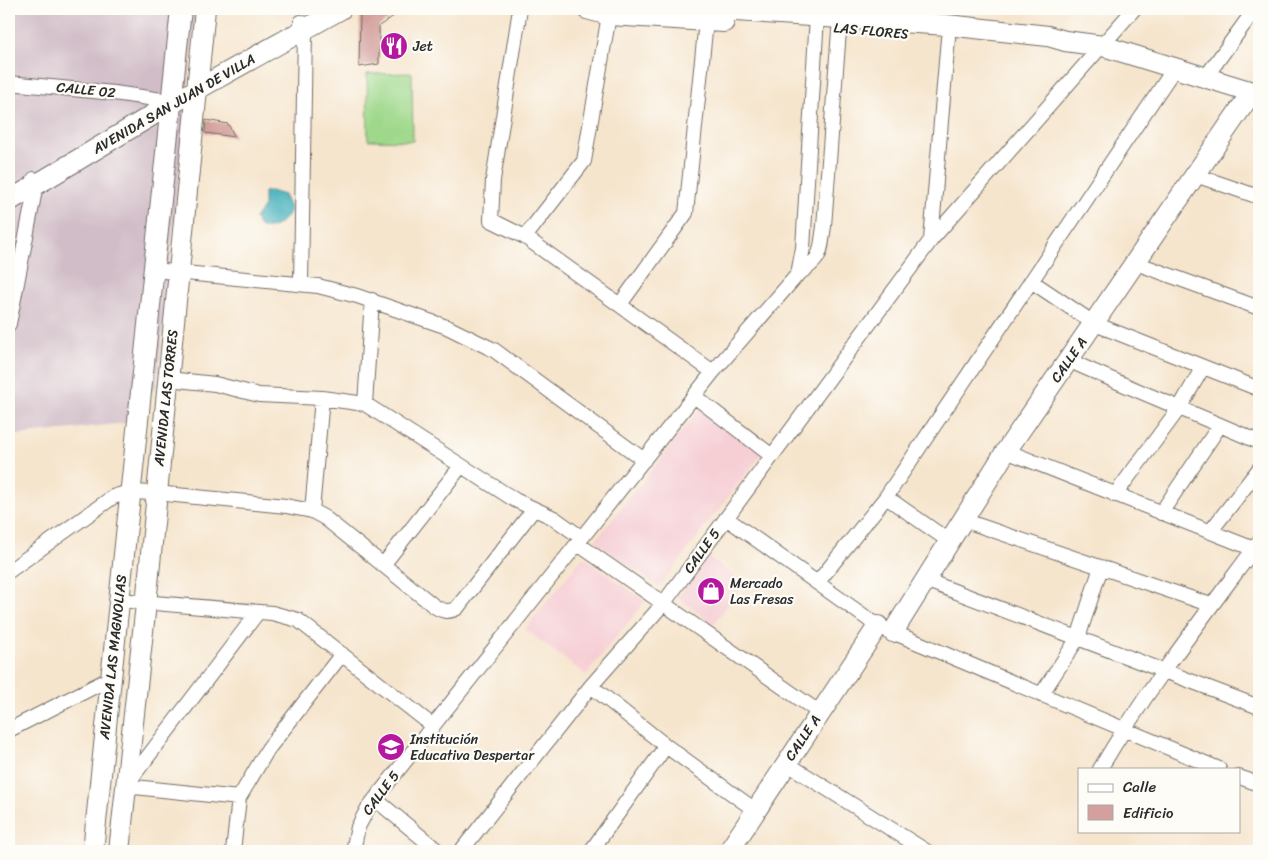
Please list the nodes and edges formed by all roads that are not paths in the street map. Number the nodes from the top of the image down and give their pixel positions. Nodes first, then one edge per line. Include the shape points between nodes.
1 (181, 9) edge
2 (205, 9) edge
3 (324, 9) edge
4 (341, 9) edge
5 (520, 9) edge
6 (587, 9) edge
7 (1134, 9) edge
8 (1256, 9) edge
9 (739, 10) edge
10 (706, 13) edge
11 (609, 15) junction
12 (816, 22) junction
13 (840, 23) junction
14 (303, 26) junction
15 (948, 38) junction
16 (1065, 41) junction
17 (1103, 46) junction
18 (1174, 68) junction
19 (1205, 78) junction
20 (9, 83) edge
21 (198, 84) junction
22 (1256, 93) edge
23 (168, 99) junction
24 (1196, 175) junction
25 (35, 181) junction
26 (9, 191) edge
27 (1259, 197) edge
28 (9, 201) edge
29 (525, 237) junction
30 (931, 240) junction
31 (1136, 263) junction
32 (154, 270) junction
33 (179, 272) junction
34 (798, 274) junction
35 (1031, 281) junction
36 (301, 283) junction
37 (372, 300) junction
38 (621, 303) junction
39 (1259, 308) edge
40 (9, 324) edge
41 (1095, 324) junction
42 (1068, 360) junction
43 (1203, 367) junction
44 (713, 372) junction
45 (168, 379) junction
46 (1259, 389) edge
47 (694, 396) junction
48 (322, 398) junction
49 (364, 404) junction
50 (1180, 407) junction
51 (1220, 425) junction
52 (1259, 442) edge
53 (1006, 451) junction
54 (772, 456) junction
55 (644, 460) junction
56 (461, 466) junction
57 (1259, 469) edge
58 (129, 492) junction
59 (156, 493) junction
60 (1115, 496) junction
61 (886, 497) junction
62 (534, 509) junction
63 (312, 511) junction
64 (1161, 513) junction
65 (726, 518) junction
66 (963, 520) junction
67 (1210, 532) junction
68 (580, 541) junction
69 (949, 542) junction
70 (1257, 548) edge
71 (383, 565) junction
72 (1102, 567) junction
73 (9, 571) edge
74 (925, 580) junction
75 (818, 582) junction
76 (119, 600) junction
77 (146, 604) junction
78 (663, 604) junction
79 (1212, 604) junction
80 (258, 612) junction
81 (886, 629) junction
82 (1078, 638) junction
83 (342, 654) junction
84 (1164, 671) junction
85 (111, 678) junction
86 (591, 686) junction
87 (1041, 695) junction
88 (1259, 707) edge
89 (820, 713) junction
90 (433, 726) junction
91 (9, 730) edge
92 (1124, 730) junction
93 (666, 746) junction
94 (786, 763) junction
95 (1101, 768) edge
96 (1217, 768) edge
97 (1240, 777) edge
98 (1259, 784) edge
99 (125, 786) junction
100 (239, 798) junction
101 (375, 799) junction
102 (755, 810) junction
103 (96, 822) junction
104 (80, 851) edge
105 (93, 851) edge
106 (119, 851) edge
107 (234, 851) edge
108 (353, 851) edge
109 (438, 851) edge
110 (461, 851) edge
111 (591, 851) edge
112 (729, 851) edge
113 (926, 851) edge

1 - 23 street, AVENIDA LAS TORRES
2 - 21 street, AVENIDA LAS TORRES
3 - 14 street, AVENIDA SAN JUAN DE VILLA
4 - 14 street, AVENIDA SAN JUAN DE VILLA
5 - 29 street via 493,180 491,220
6 - 11 street, LAS FLORES
7 - 17 street, CALLE 5
8 - 19 street
9 - 10 street, LAS FLORES
9 - 12 street, LAS FLORES
10 - 11 street, LAS FLORES
10 - 12 street, LAS FLORES
10 - 38 street via 686,213
11 - 29 street via 584,161
12 - 13 street, LAS FLORES
12 - 34 street via 803,248
13 - 15 street, LAS FLORES
13 - 16 street, LAS FLORES via 994,30
13 - 34 street, CALLE 5 via 821,250 815,264
14 - 21 street, AVENIDA SAN JUAN DE VILLA
14 - 36 street
15 - 16 street, LAS FLORES via 1050,45
15 - 30 street
16 - 17 street, LAS FLORES
17 - 18 street, LAS FLORES
17 - 30 street, CALLE 5
18 - 19 street, LAS FLORES
18 - 35 street
19 - 22 street, LAS FLORES
20 - 23 street, CALLE 02
21 - 23 street, AVENIDA SAN JUAN DE VILLA
21 - 33 street, AVENIDA LAS TORRES
22 - 24 street, CALLE A
23 - 25 street, AVENIDA SAN JUAN DE VILLA
23 - 32 street, AVENIDA LAS TORRES
24 - 27 street
24 - 31 street, CALLE A
25 - 26 street, AVENIDA SAN JUAN DE VILLA
25 - 28 street, AVENIDA SAN JUAN DE VILLA
25 - 40 street
29 - 38 street
30 - 54 street, CALLE 5
31 - 39 street
31 - 41 street, CALLE A
32 - 33 street
32 - 58 street, AVENIDA LAS TORRES
33 - 36 street
33 - 45 street, AVENIDA LAS TORRES
34 - 44 street, CALLE 5
35 - 41 street
35 - 61 street
36 - 37 street
37 - 49 street
37 - 55 street via 486,345
38 - 44 street
41 - 42 street, CALLE A
41 - 43 street
42 - 50 street via 1137,392
42 - 53 street, CALLE A
43 - 46 street
43 - 50 street
44 - 47 street, CALLE 5
45 - 48 street via 209,383 259,395
45 - 59 street, AVENIDA LAS TORRES
47 - 54 street
47 - 55 street, CALLE 5
48 - 49 street
48 - 63 street
49 - 56 street
50 - 51 street
50 - 60 street
51 - 52 street
51 - 64 street
53 - 60 street
53 - 66 street, CALLE A
54 - 65 street, CALLE 5
55 - 68 street, CALLE 5
56 - 62 street
56 - 71 street
57 - 67 street
58 - 59 street
58 - 73 street via 113,497
58 - 76 street, AVENIDA LAS MAGNOLIAS
59 - 63 street
59 - 77 street, AVENIDA LAS TORRES
60 - 64 street
61 - 69 street
61 - 75 street
62 - 68 street via 554,518
62 - 71 street via 453,610 443,611 434,606
63 - 71 street
64 - 67 street
65 - 75 street
65 - 78 street, CALLE 5
66 - 69 street, CALLE A
66 - 72 street
67 - 70 street
68 - 78 street
68 - 90 street, CALLE 5
69 - 74 street, CALLE A
70 - 79 street
72 - 79 street
72 - 82 street
74 - 81 street, CALLE A
74 - 82 street
75 - 81 street
76 - 77 street
76 - 85 street, AVENIDA LAS MAGNOLIAS
77 - 80 street
77 - 99 street, AVENIDA LAS TORRES
78 - 86 street, CALLE 5
78 - 89 street
79 - 84 street
80 - 83 street via 281,614 298,620
80 - 99 street
81 - 87 street
81 - 89 street, CALLE A
82 - 84 street
82 - 87 street
83 - 90 street
83 - 100 street via 268,749
84 - 88 street
84 - 92 street
85 - 91 street
85 - 103 street, AVENIDA LAS MAGNOLIAS
86 - 93 street
86 - 110 street, CALLE 5
87 - 92 street
89 - 94 street, CALLE A
90 - 101 street, CALLE 5
92 - 95 street
92 - 96 street
93 - 102 street
93 - 111 street
94 - 102 street, CALLE A
94 - 113 street
97 - 98 street
99 - 100 street
99 - 103 street, AVENIDA LAS MAGNOLIAS
99 - 106 street, AVENIDA LAS TORRES
100 - 107 street
101 - 108 street, CALLE 5 via 358,827
101 - 109 street
102 - 112 street, CALLE A
103 - 104 street, AVENIDA LAS MAGNOLIAS
103 - 105 street

